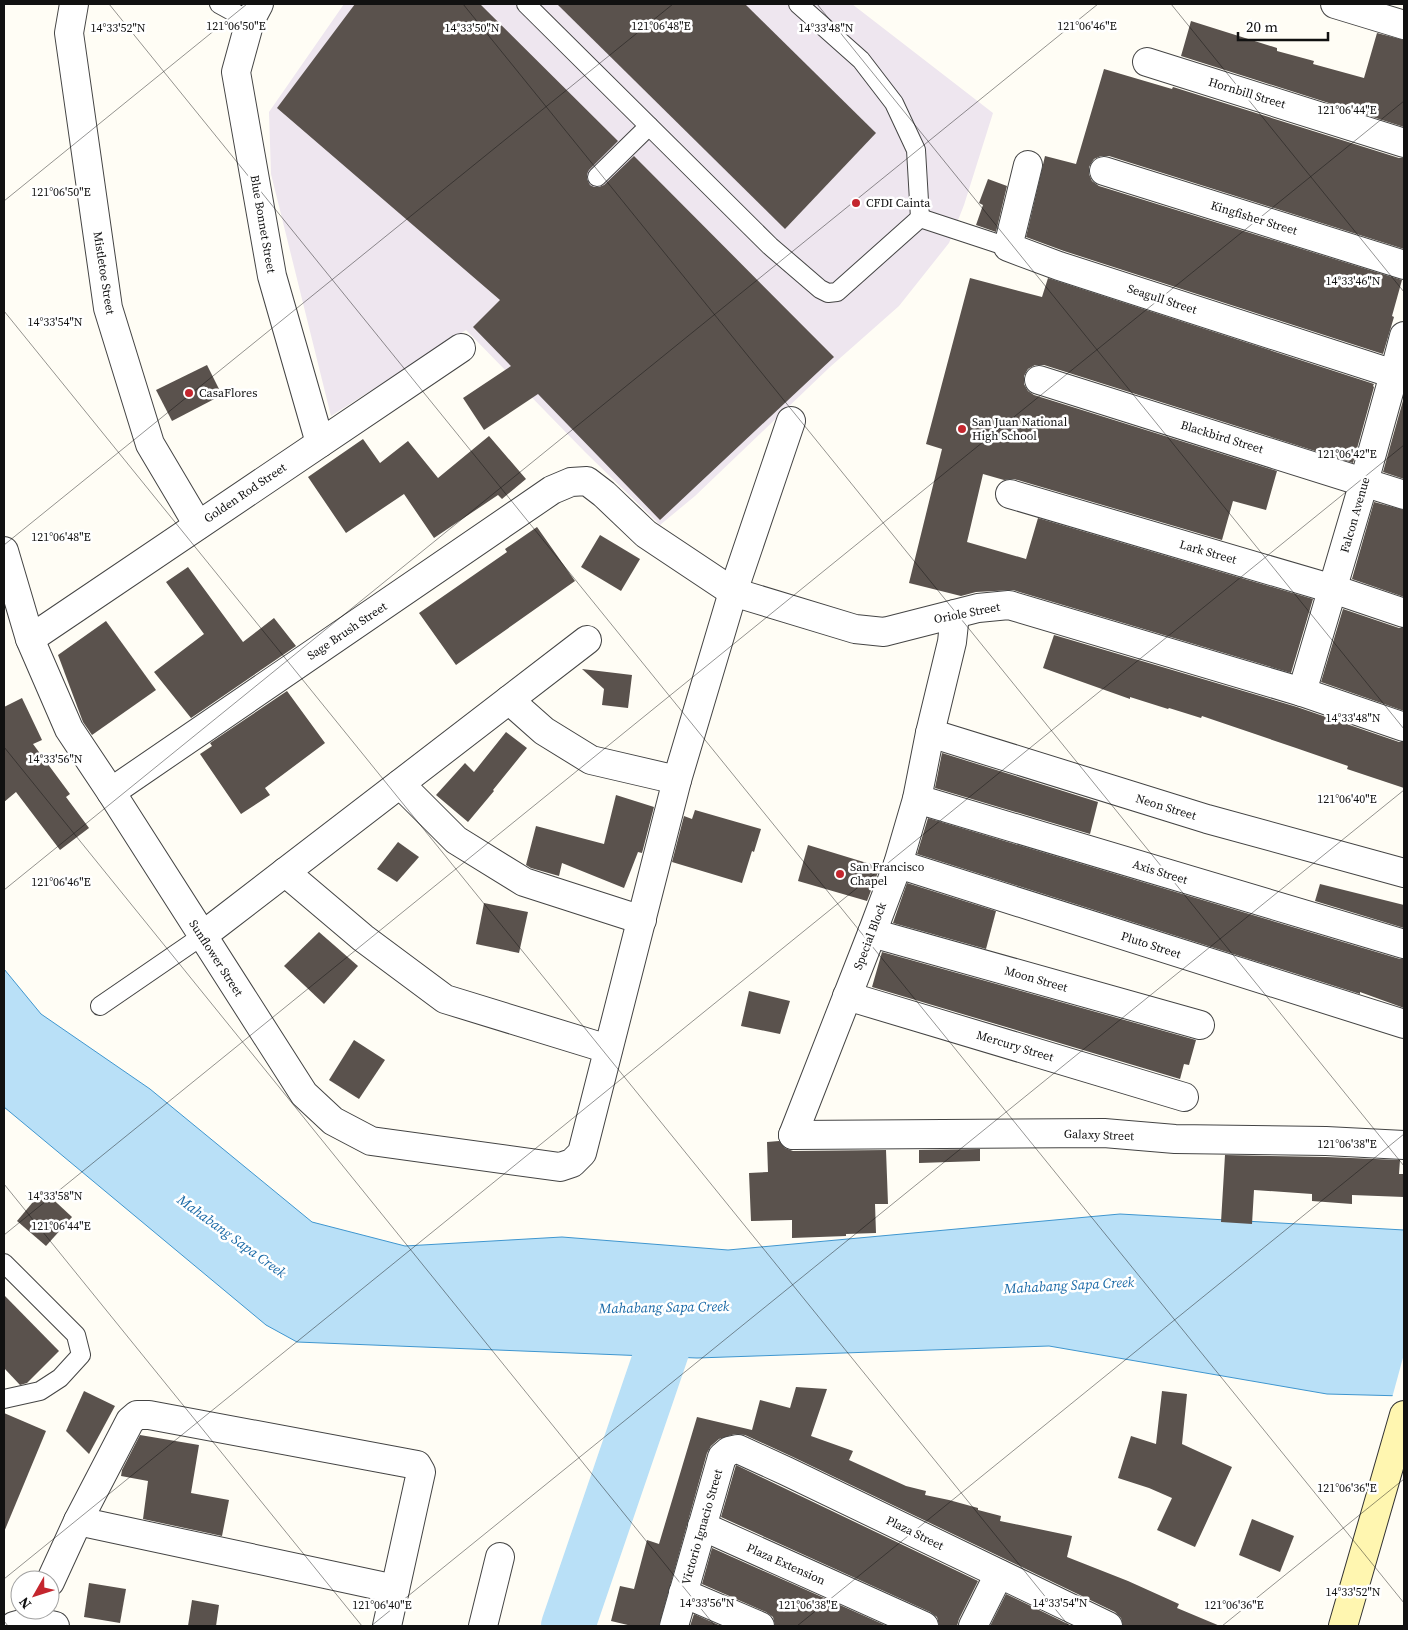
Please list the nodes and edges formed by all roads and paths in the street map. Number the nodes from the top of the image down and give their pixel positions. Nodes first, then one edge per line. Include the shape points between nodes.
1 (74, 4) edge
2 (219, 4) edge
3 (526, 4) edge
4 (798, 4) edge
5 (1335, 4) edge
6 (255, 12) edge
7 (1404, 26) edge
8 (1147, 62) dead end
9 (649, 126) junction
10 (1404, 143) edge
11 (1028, 165) dead end
12 (1104, 171) dead end
13 (597, 177) dead end
14 (920, 218) junction
15 (1008, 247) junction
16 (1404, 265) edge
17 (1404, 336) edge
18 (461, 348) dead end
19 (1399, 376) edge
20 (1039, 380) dead end
21 (791, 421) dead end
22 (320, 443) junction
23 (587, 480) joint
24 (1364, 482) junction
25 (1010, 494) dead end
26 (1404, 494) edge
27 (198, 525) junction
28 (4, 552) edge
29 (1332, 589) junction
30 (733, 592) junction
31 (1404, 613) edge
32 (956, 614) junction
33 (30, 638) junction
34 (588, 640) dead end
35 (1302, 692) junction
36 (509, 700) junction
37 (1404, 727) edge
38 (930, 733) junction
39 (677, 780) junction
40 (400, 784) junction
41 (111, 792) junction
42 (917, 799) junction
43 (898, 864) junction
44 (285, 872) junction
45 (1404, 873) edge
46 (642, 920) junction
47 (872, 933) junction
48 (202, 936) junction
49 (1404, 944) edge
50 (846, 996) junction
51 (100, 1006) dead end
52 (1404, 1024) edge
53 (1200, 1025) dead end
54 (608, 1049) junction
55 (1184, 1097) dead end
56 (793, 1135) joint
57 (1404, 1145) edge
58 (4, 1263) edge
59 (5, 1397) edge
60 (1404, 1415) edge
61 (722, 1457) joint
62 (78, 1521) junction
63 (702, 1526) junction
64 (500, 1557) dead end
65 (56, 1570) edge
66 (999, 1574) junction
67 (395, 1589) junction
68 (683, 1593) junction
69 (387, 1626) edge
70 (482, 1626) edge
71 (674, 1626) edge
72 (760, 1626) edge
73 (924, 1626) edge
74 (974, 1626) edge
75 (1108, 1626) edge
76 (1343, 1626) edge

1 - 27 street, Mistletoe Street via 69,33 108,308 150,444
2 - 6 lane
3 - 9 lane
4 - 14 lane via 861,60 894,103 916,150
5 - 7 street
6 - 22 street, Blue Bonnet Street via 236,72 272,276
8 - 10 street, Hornbill Street
9 - 13 lane
9 - 14 lane via 770,246 828,293 837,292
11 - 15 street
12 - 16 street, Kingfisher Street
14 - 15 lane, Seagull Street
15 - 19 street, Seagull Street
17 - 19 street, Falcon Avenue
18 - 22 street, Golden Rod Street
19 - 24 street, Falcon Avenue
20 - 24 street, Blackbird Street
21 - 30 street
22 - 27 street, Golden Rod Street
23 - 30 street, Oriole Street via 646,534
23 - 41 street, Sage Brush Street via 552,490
24 - 26 street, Blackbird Street
24 - 29 street, Falcon Avenue
25 - 29 street, Lark Street
27 - 33 street, Golden Rod Street
28 - 33 street, Sunflower Street
29 - 31 street, Lark Street
29 - 35 street, Falcon Avenue
30 - 32 street, Oriole Street via 836,624 884,632
30 - 39 street
32 - 35 street, Oriole Street via 1009,605
32 - 38 street, Special Block
33 - 41 street, Sunflower Street via 69,729
34 - 36 street
35 - 37 street, Oriole Street
36 - 39 street via 544,730 591,760
36 - 40 street
38 - 42 street, Special Block
38 - 45 street, Neon Street via 1206,819
39 - 46 street
40 - 44 street
40 - 46 street via 456,840 524,882
41 - 48 street, Sunflower Street
42 - 43 street, Special Block
42 - 49 street, Axis Street
43 - 47 street, Special Block
43 - 52 street, Pluto Street
44 - 48 street
44 - 54 street via 363,938 445,999
46 - 54 street
47 - 50 street, Special Block
47 - 53 street, Moon Street
48 - 51 lane
48 - 54 street, Sunflower Street via 304,1094 333,1121 371,1142 560,1167 572,1163 582,1152
50 - 55 street, Mercury Street
50 - 56 street, Special Block
56 - 57 street, Galaxy Street via 1104,1133 1175,1139
58 - 59 lane via 76,1335 81,1355 60,1378 40,1391
60 - 76 main road
61 - 63 street, Victorio Ignacio Street
61 - 66 street, Plaza Street via 729,1451 738,1450
62 - 65 street
62 - 67 street
62 - 67 street via 130,1421 137,1416 149,1415 417,1465 421,1472
63 - 68 street, Victorio Ignacio Street
63 - 73 street, Plaza Extension
64 - 70 street
66 - 74 street
66 - 75 street, Plaza Street
67 - 69 street
68 - 71 street, Victorio Ignacio Street
68 - 72 street

